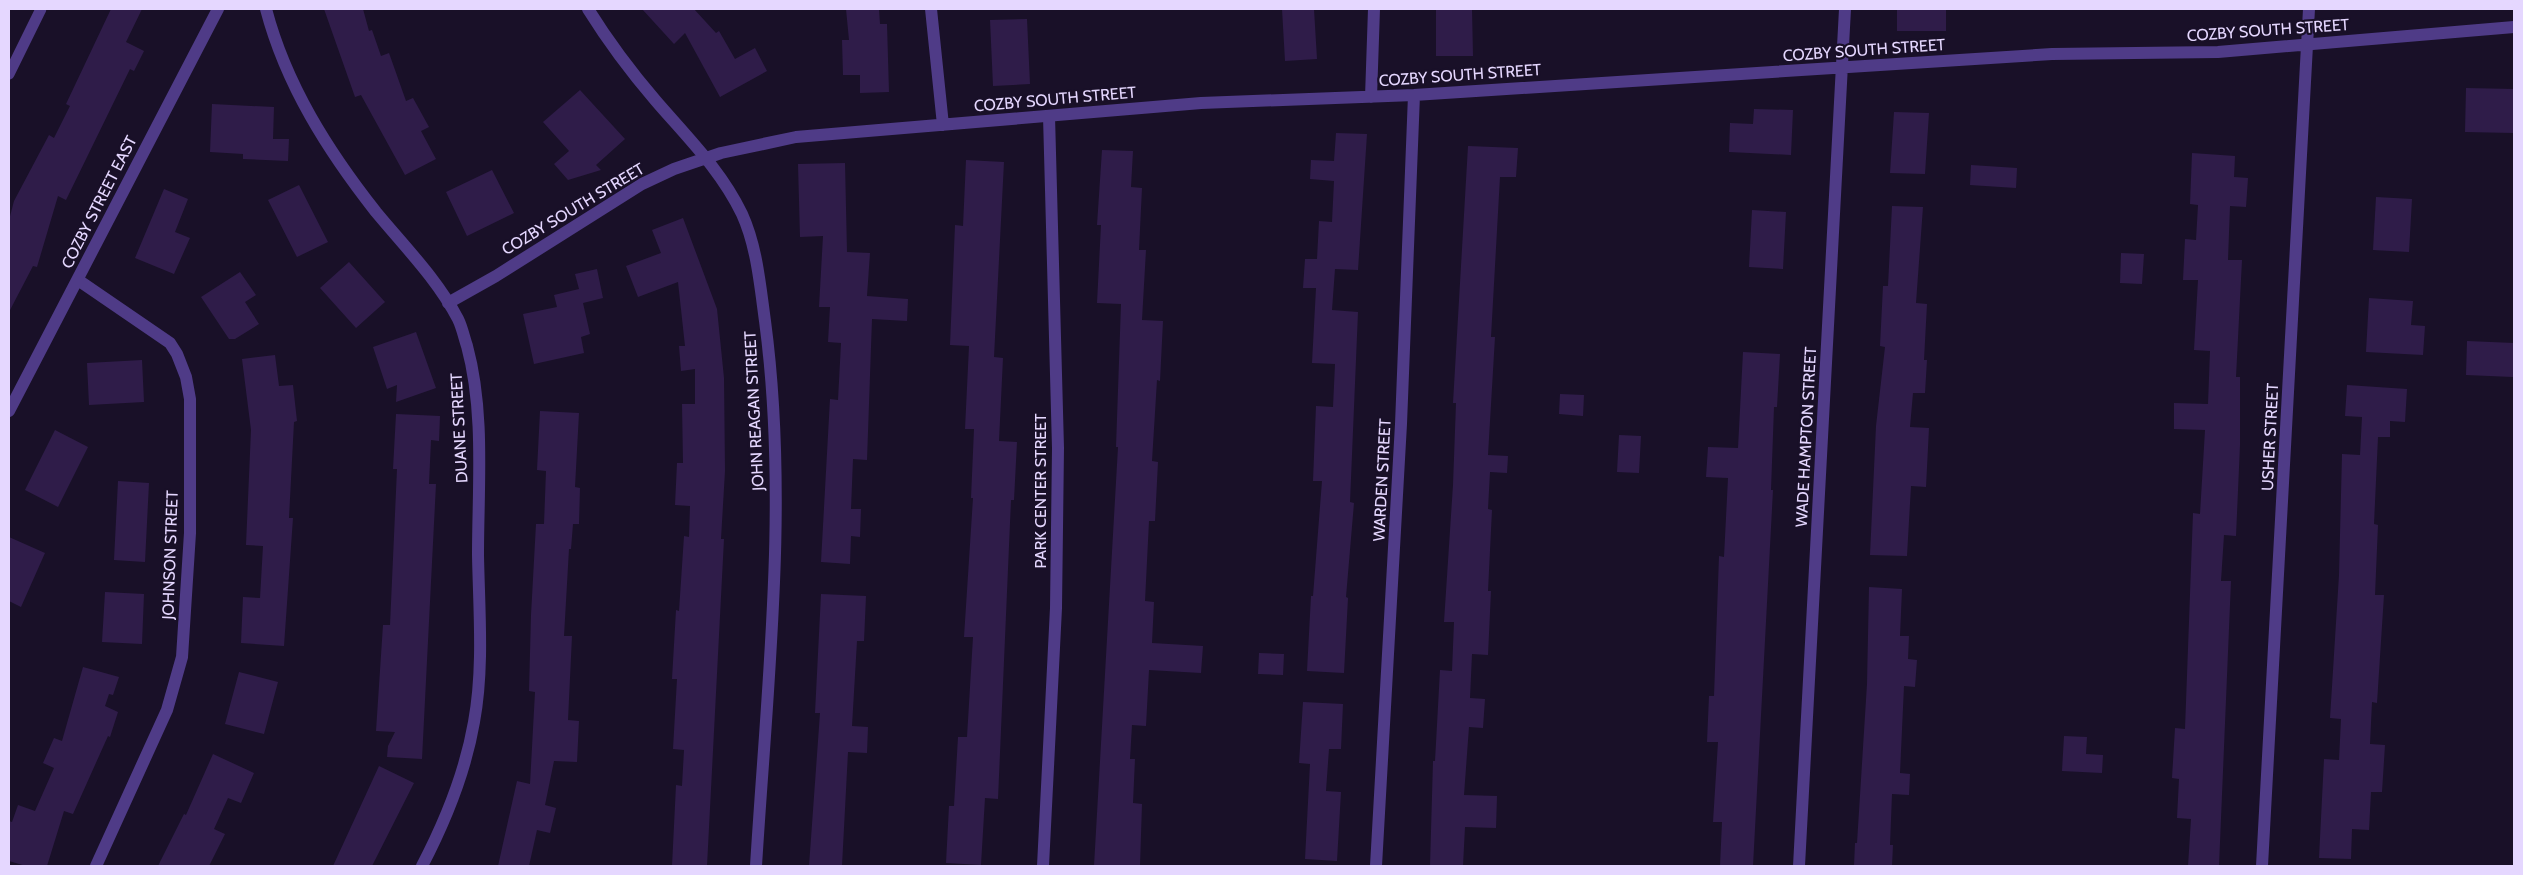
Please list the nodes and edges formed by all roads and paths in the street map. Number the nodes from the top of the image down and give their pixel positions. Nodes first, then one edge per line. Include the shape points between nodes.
1 (42, 9) edge
2 (218, 9) edge
3 (266, 9) edge
4 (588, 9) edge
5 (932, 9) edge
6 (1374, 9) edge
7 (1845, 9) edge
8 (2309, 9) edge
9 (2514, 26) edge
10 (2308, 45) junction
11 (1842, 68) junction
12 (9, 74) edge
13 (1414, 94) junction
14 (1371, 97) junction
15 (1049, 116) junction
16 (943, 125) junction
17 (706, 158) junction
18 (78, 280) junction
19 (448, 303) junction
20 (9, 411) edge
21 (96, 866) edge
22 (422, 866) edge
23 (756, 866) edge
24 (1043, 866) edge
25 (1376, 866) edge
26 (1799, 866) edge
27 (2262, 866) edge

1 - 12 lane
2 - 18 street, COZBY STREET EAST
3 - 19 street, DUANE STREET via 274,40 298,94 332,154 422,264
4 - 17 street, JOHN REAGAN STREET via 607,39
5 - 16 street
6 - 14 street
7 - 11 street, WADE HAMPTON STREET
8 - 10 street, USHER STREET
9 - 10 street, COZBY SOUTH STREET
10 - 11 street, COZBY SOUTH STREET via 2218,52 2052,54
10 - 27 street, USHER STREET
11 - 13 street, COZBY SOUTH STREET
11 - 26 street, WADE HAMPTON STREET
13 - 14 street, COZBY SOUTH STREET
13 - 25 street, WARDEN STREET via 1402,424
14 - 15 street, COZBY SOUTH STREET via 1202,103
15 - 16 street, COZBY SOUTH STREET
15 - 24 street, PARK CENTER STREET via 1058,457 1056,608
16 - 17 street, COZBY SOUTH STREET via 796,137
17 - 19 street, COZBY SOUTH STREET via 642,184
17 - 23 street, JOHN REAGAN STREET via 720,175 742,215 756,258 771,366 776,530
18 - 20 street, COZBY STREET EAST
18 - 21 street, JOHNSON STREET via 170,343 186,377 190,399 190,534 182,657 167,710
19 - 22 street, DUANE STREET via 460,322 472,364 478,409 479,668 475,720 465,768

